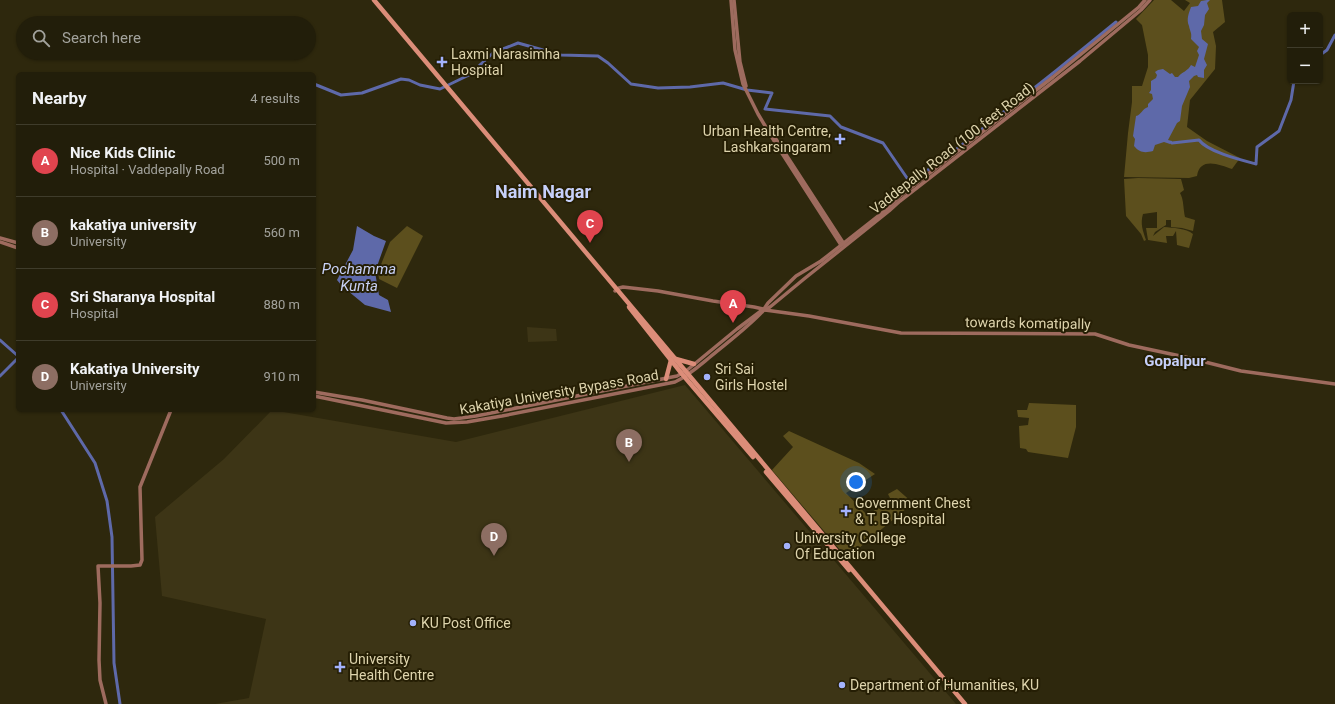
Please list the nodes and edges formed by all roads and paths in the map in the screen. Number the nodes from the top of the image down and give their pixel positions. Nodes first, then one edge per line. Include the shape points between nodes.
1 (371, 0) edge
2 (374, 0) edge
3 (732, 0) edge
4 (1145, 0) edge
5 (1150, 0) edge
6 (436, 76) junction
7 (917, 185) junction
8 (0, 238) edge
9 (0, 242) edge
10 (16, 242) edge
11 (843, 245) junction
12 (16, 247) edge
13 (617, 290) junction
14 (764, 310) junction
15 (673, 359) junction
16 (694, 364) junction
17 (686, 375) junction
18 (666, 379) junction
19 (1335, 384) edge
20 (316, 392) edge
21 (316, 396) edge
22 (169, 412) edge
23 (106, 704) edge
24 (962, 704) edge
25 (965, 704) edge

1 - 6 highway
2 - 6 highway
3 - 11 main road via 740,62 749,95 776,144
4 - 7 main road
5 - 7 main road, Vaddepally Road (100 feet Road) via 1083,59
6 - 13 highway
7 - 11 main road
8 - 10 main road
9 - 12 main road
11 - 14 main road
11 - 14 main road via 796,276
13 - 14 main road, towards komatipally via 623,287 658,291
13 - 15 highway
14 - 16 main road
14 - 17 main road
14 - 19 main road, towards komatipally via 901,333 1095,334 1129,345 1241,371
15 - 16 highway
15 - 17 highway
15 - 18 highway
16 - 17 main road
17 - 18 main road, Kakatiya University Bypass Road
17 - 21 main road, Kakatiya University Bypass Road via 671,383 452,423
17 - 24 highway
17 - 25 highway
18 - 20 main road, Kakatiya University Bypass Road via 454,419
22 - 23 main road via 140,487 140,565 98,566 100,680

